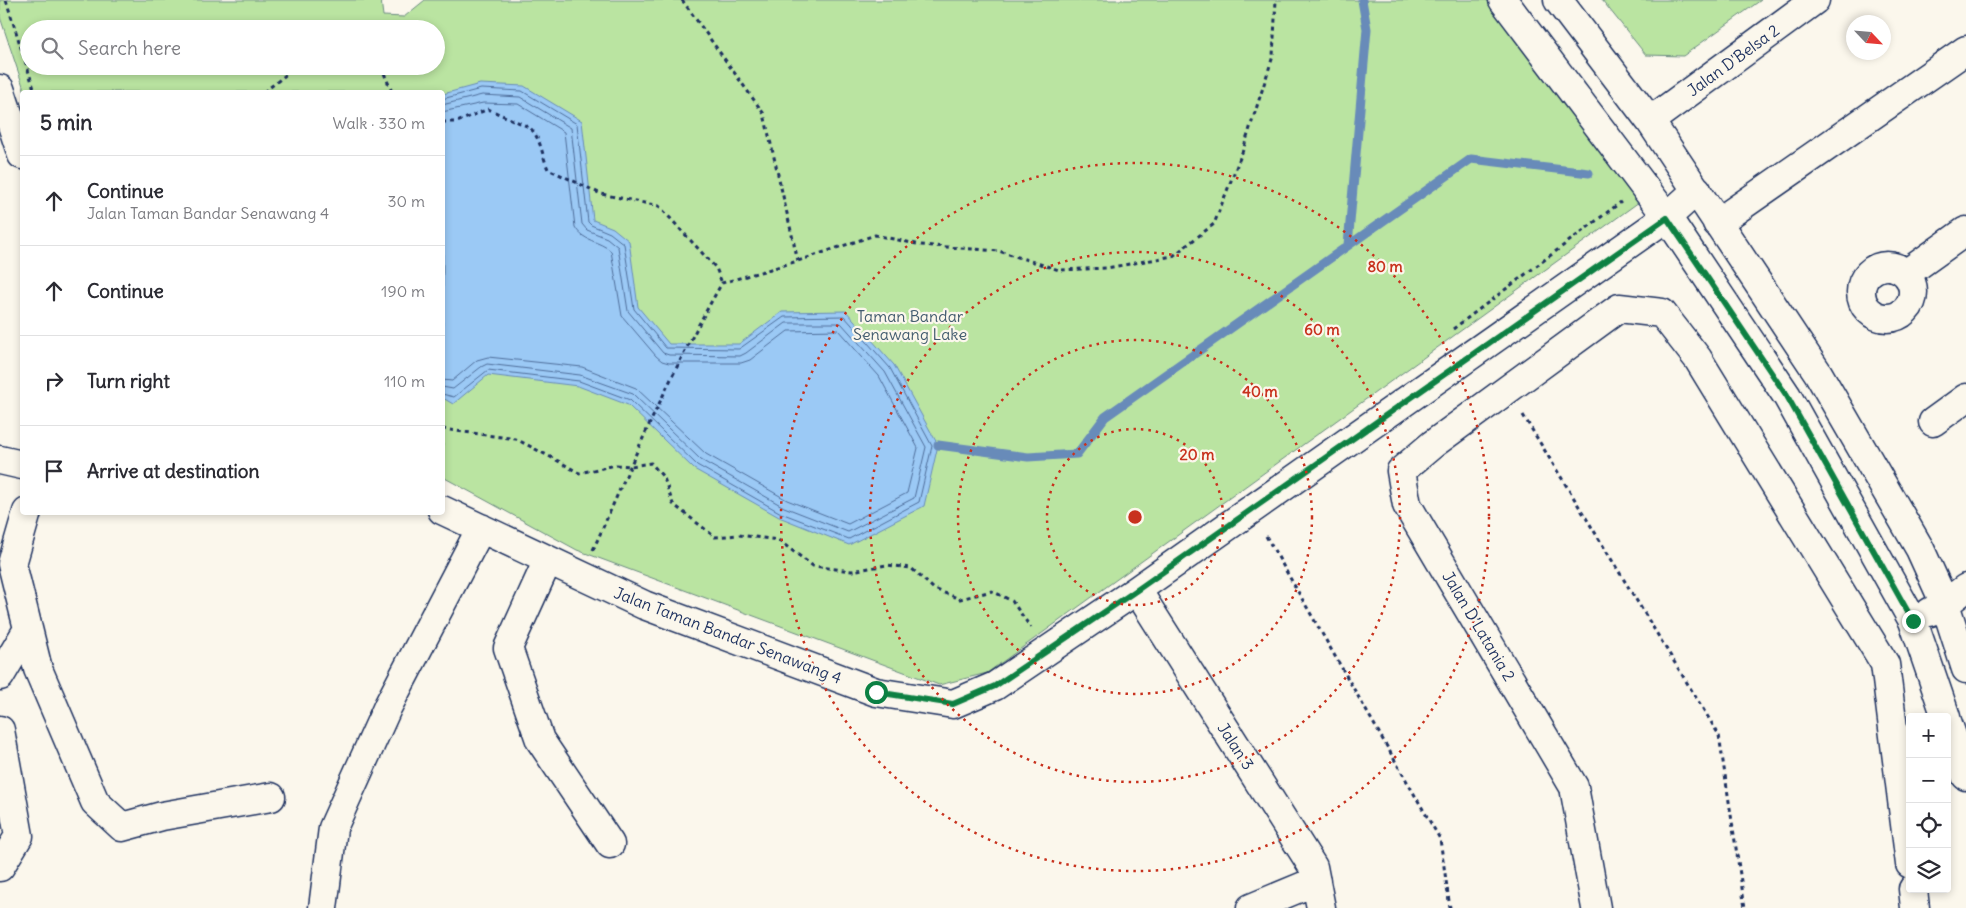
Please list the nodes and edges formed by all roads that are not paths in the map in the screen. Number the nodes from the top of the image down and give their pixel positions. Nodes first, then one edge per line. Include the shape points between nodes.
1 (1503, 0) edge
2 (1558, 0) edge
3 (1815, 0) edge
4 (1966, 50) edge
5 (0, 89) edge
6 (1650, 121) junction
7 (6, 129) edge
8 (20, 152) edge
9 (1697, 190) junction
10 (1667, 218) junction
11 (1717, 222) junction
12 (1966, 231) edge
13 (1907, 273) dead end
14 (1966, 398) edge
15 (1933, 422) dead end
16 (0, 460) edge
17 (20, 465) edge
18 (445, 511) edge
19 (26, 515) edge
20 (481, 528) junction
21 (548, 560) junction
22 (1137, 590) junction
23 (1955, 596) edge
24 (1913, 621) junction
25 (28, 629) junction
26 (1966, 669) edge
27 (0, 676) edge
28 (1945, 713) edge
29 (0, 730) edge
30 (1951, 733) edge
31 (1966, 776) edge
32 (271, 797) dead end
33 (610, 844) dead end
34 (1908, 848) edge
35 (0, 867) edge
36 (1316, 881) junction
37 (1913, 893) edge
38 (323, 908) edge
39 (1250, 908) edge
40 (1321, 908) edge
41 (1596, 908) edge
42 (1915, 908) edge

1 - 10 street
2 - 6 street
3 - 6 street, Jalan D'Belsa 2
4 - 11 street
5 - 7 street
6 - 9 street
7 - 8 street
9 - 10 street, Jalan Taman Bandar Senawang 4
9 - 11 street
10 - 22 street, Jalan Taman Bandar Senawang 4
10 - 24 street via 1787,396
11 - 23 street via 1818,373 1920,549
12 - 13 street
14 - 15 street
16 - 17 street
18 - 20 street, Jalan Taman Bandar Senawang 4
19 - 25 street via 12,564
20 - 21 street, Jalan Taman Bandar Senawang 4
20 - 38 street via 388,706 333,828
21 - 22 street, Jalan Taman Bandar Senawang 4 via 644,606 876,692 953,704 995,686
21 - 33 street via 508,648 540,740
22 - 36 street, Jalan 3 via 1313,867
23 - 24 street
23 - 26 street
24 - 28 street
25 - 27 street
25 - 32 street via 38,670 91,794 95,802 122,827 162,816
29 - 35 street via 19,836
30 - 31 street
34 - 41 street, Jalan D’Latania 2 via 1884,664 1698,359 1662,313 1620,308 1433,444 1401,471 1407,505 1574,787
36 - 39 street
36 - 40 street, Jalan 3
37 - 42 street

